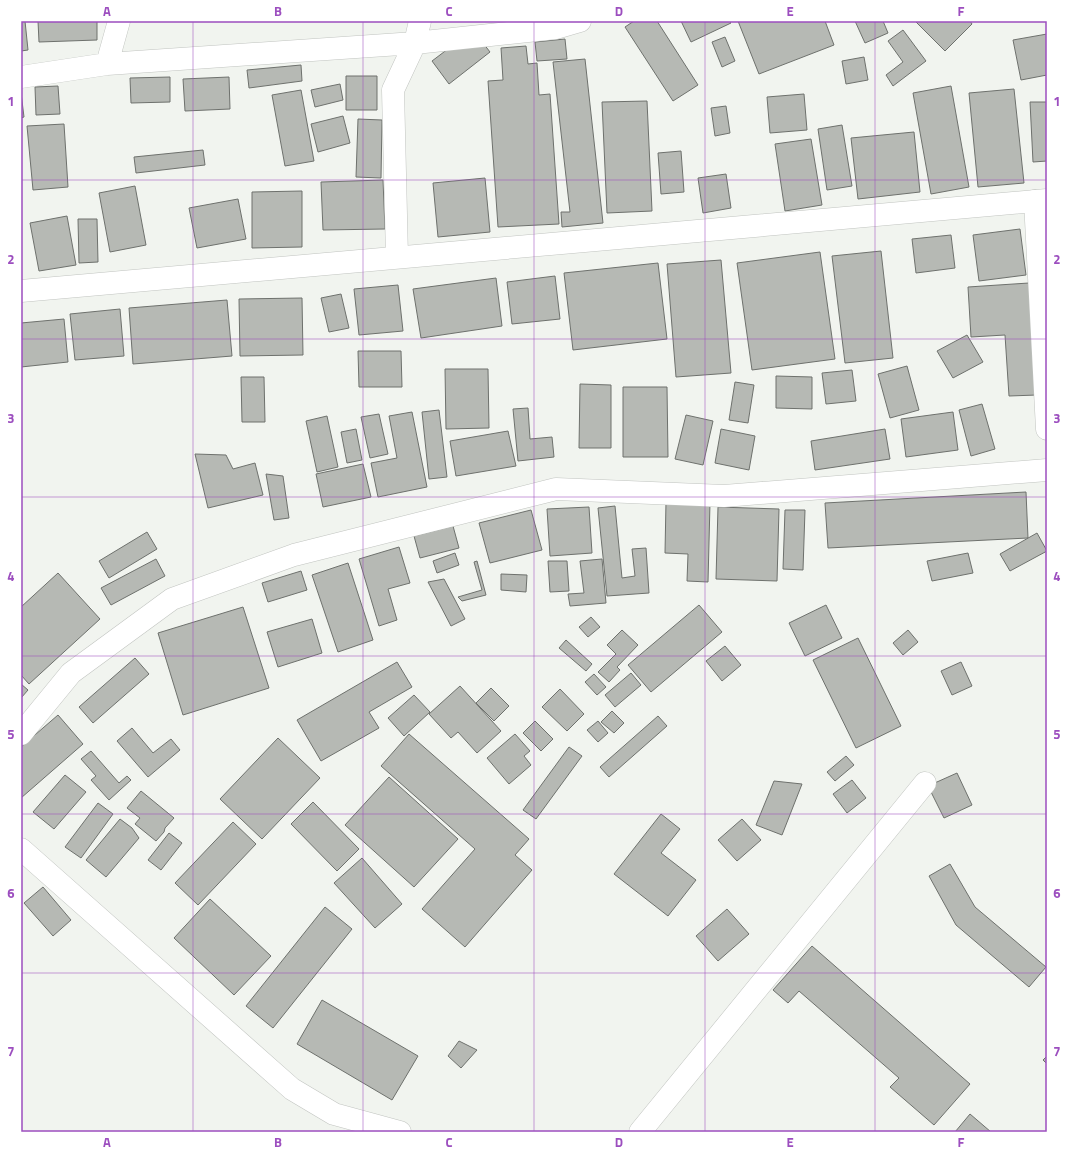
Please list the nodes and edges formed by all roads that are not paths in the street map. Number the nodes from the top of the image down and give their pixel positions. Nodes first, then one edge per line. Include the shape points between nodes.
1 (120, 21) edge
2 (420, 21) edge
3 (580, 21) edge
4 (415, 43) junction
5 (107, 64) junction
6 (21, 77) edge
7 (1041, 200) edge
8 (397, 257) junction
9 (21, 291) edge
10 (1047, 429) edge
11 (1047, 470) edge
12 (21, 734) edge
13 (925, 783) dead end
14 (21, 849) edge
15 (400, 1132) edge
16 (640, 1132) edge

1 - 5 street
2 - 4 street
3 - 4 street via 556,28
4 - 5 street
4 - 8 street via 393,90
5 - 6 street
7 - 8 street
7 - 10 street
8 - 9 street
11 - 12 street via 724,496 556,489 294,555 172,599 71,673
13 - 16 street
14 - 15 street via 292,1089 334,1114

